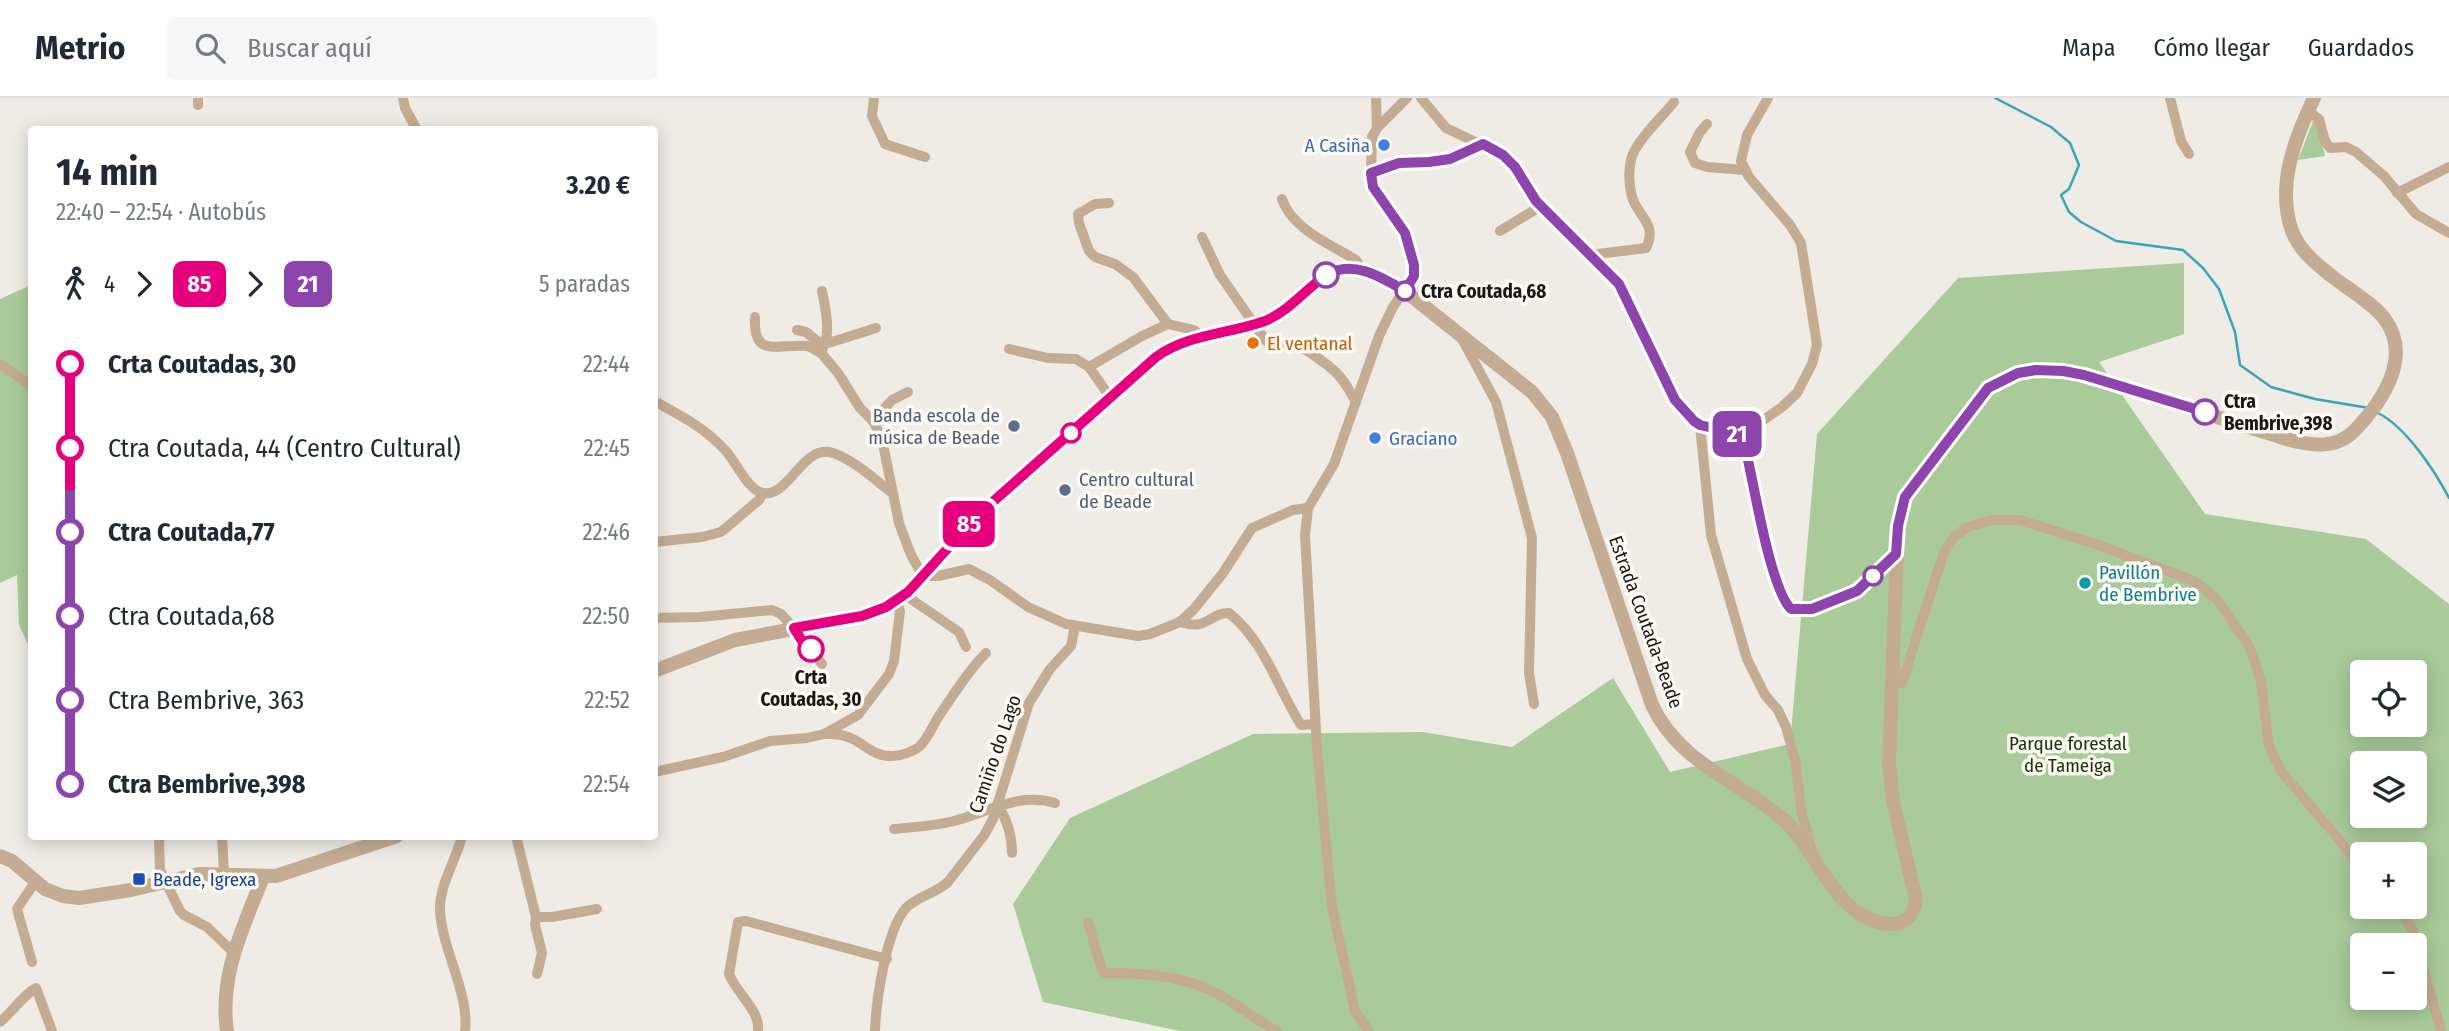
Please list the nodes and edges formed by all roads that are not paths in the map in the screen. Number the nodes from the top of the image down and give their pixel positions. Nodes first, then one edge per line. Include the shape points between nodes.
1 (403, 98) edge
2 (874, 98) edge
3 (1376, 98) edge
4 (1407, 98) edge
5 (1420, 98) edge
6 (1768, 98) edge
7 (2170, 98) edge
8 (1674, 102) dead end
9 (2311, 104) edge
10 (1707, 124) dead end
11 (415, 126) edge
12 (1377, 128) junction
13 (1483, 144) junction
14 (2189, 154) dead end
15 (925, 157) dead end
16 (2449, 167) edge
17 (1745, 170) junction
18 (1371, 173) junction
19 (2398, 193) junction
20 (1282, 199) dead end
21 (1109, 203) dead end
22 (1541, 206) junction
23 (1500, 230) dead end
24 (2449, 233) edge
25 (1202, 237) dead end
26 (1590, 255) junction
27 (1362, 270) junction
28 (822, 291) dead end
29 (1405, 291) junction
30 (755, 317) dead end
31 (1168, 324) junction
32 (1254, 324) junction
33 (877, 328) dead end
34 (797, 330) dead end
35 (1458, 334) junction
36 (1202, 337) junction
37 (822, 349) junction
38 (1009, 349) dead end
39 (0, 364) edge
40 (1089, 367) junction
41 (28, 383) edge
42 (908, 392) dead end
43 (1110, 397) junction
44 (1356, 402) junction
45 (658, 403) edge
46 (873, 421) junction
47 (1700, 425) junction
48 (1747, 436) junction
49 (891, 492) junction
50 (763, 493) junction
51 (1308, 509) junction
52 (658, 542) edge
53 (1896, 554) junction
54 (923, 576) junction
55 (900, 598) junction
56 (658, 618) edge
57 (1180, 622) junction
58 (1075, 626) junction
59 (794, 628) junction
60 (966, 647) dead end
61 (986, 653) dead end
62 (822, 664) dead end
63 (658, 669) edge
64 (1891, 684) junction
65 (1534, 704) dead end
66 (1315, 724) junction
67 (824, 734) junction
68 (658, 771) edge
69 (1055, 803) dead end
70 (998, 806) junction
71 (894, 829) dead end
72 (159, 840) edge
73 (222, 840) edge
74 (385, 840) edge
75 (460, 840) edge
76 (517, 840) edge
77 (1013, 853) dead end
78 (2350, 853) edge
79 (0, 855) edge
80 (1815, 861) junction
81 (224, 874) junction
82 (262, 877) junction
83 (35, 882) junction
84 (166, 882) junction
85 (597, 909) dead end
86 (536, 917) junction
87 (2405, 919) edge
88 (1088, 922) dead end
89 (233, 952) junction
90 (887, 959) junction
91 (32, 962) dead end
92 (537, 974) dead end
93 (0, 1022) edge
94 (52, 1031) edge
95 (227, 1031) edge
96 (465, 1031) edge
97 (758, 1031) edge
98 (875, 1031) edge
99 (1277, 1031) edge
100 (1369, 1031) edge
101 (2441, 1031) edge

1 - 11 street
2 - 15 street via 872,117 885,144
3 - 12 street
4 - 12 street
5 - 13 street via 1446,128
6 - 17 street via 1746,135 1741,161
7 - 14 street
8 - 26 street via 1631,159 1633,201 1651,238 1646,248
9 - 19 street via 2330,148 2356,152
9 - 53 street, Estrada Coutada-Beade via 2288,168 2290,224 2303,250 2377,311 2394,338 2397,359 2392,376 2362,422 2344,439 2313,445 2084,375 2049,370 2018,373 1988,388 1905,497
10 - 17 street via 1690,152 1695,163
12 - 18 street via 1372,137
13 - 18 street via 1450,159 1399,163
13 - 22 street via 1515,167
16 - 19 street
17 - 48 street via 1801,243 1817,345 1797,393
18 - 29 street via 1373,187 1405,233 1414,265 1414,276
19 - 24 street via 2416,214
20 - 27 street via 1299,224 1356,260
21 - 31 street via 1095,204 1078,214 1089,251 1133,277
22 - 23 street
22 - 26 street
25 - 32 street via 1220,275
26 - 47 street via 1619,284 1675,400
27 - 29 street, Estrada Coutada-Beade
27 - 32 street via 1332,271 1286,309
28 - 37 street via 828,336
29 - 35 street, Estrada Coutada-Beade
29 - 44 street via 1379,336
30 - 37 street via 757,340 764,346
31 - 36 street via 1194,330
31 - 40 street
32 - 36 street
32 - 44 street via 1266,341 1301,346 1336,370
33 - 37 street
34 - 37 street via 806,332
35 - 65 street via 1496,402 1532,538 1530,673
35 - 80 street, Estrada Coutada-Beade via 1532,392 1552,417 1648,694 1664,728 1693,758 1789,825
36 - 43 street via 1162,353
37 - 46 street
38 - 40 street via 1076,359
39 - 41 street
40 - 43 street
42 - 46 street via 892,400
43 - 54 street via 978,515
44 - 51 street via 1334,464
45 - 50 street via 696,424 726,450 753,488
46 - 49 street via 882,439
47 - 48 street
47 - 80 street via 1711,535 1747,659 1786,727
48 - 53 street via 1746,451 1776,581 1791,609 1812,609 1857,591
49 - 50 street via 851,462 820,452 780,487
49 - 54 street via 907,546
50 - 52 street via 721,532
51 - 57 street via 1293,510 1252,528 1223,573
51 - 66 street via 1305,535
53 - 64 street, Estrada Coutada-Beade
54 - 55 street
54 - 58 street via 974,571 1028,607
55 - 59 street via 862,616
55 - 60 street via 960,632
55 - 67 street via 889,674 858,715
56 - 59 street via 772,610
57 - 58 street via 1138,636
57 - 66 street via 1201,625 1229,613 1262,651 1301,725
58 - 70 street, Camiño do Lago via 1072,646 1049,669 1029,703
59 - 62 street
59 - 63 street via 735,640
61 - 67 street via 919,746 907,753 881,754 842,733
64 - 78 street via 1902,683 1944,552 1967,527 1992,520 2020,520 2101,546 2194,581 2217,599 2250,648 2261,682 2269,747 2281,771
64 - 80 street, Estrada Coutada-Beade via 1889,763 1893,801 1915,890 1912,914 1894,924 1860,913 1839,895
66 - 100 street via 1332,907 1355,1011
67 - 68 street via 770,741
69 - 70 street via 1037,798
70 - 71 street via 955,820
70 - 77 street via 1006,818
70 - 90 street, Camiño do Lago via 985,834 948,882 901,914
72 - 84 street via 160,870
73 - 81 street
74 - 82 street
75 - 96 street via 443,886 440,909
76 - 86 street
79 - 83 street
81 - 82 street
81 - 84 street
82 - 89 street
83 - 84 street via 55,894 88,897
83 - 91 street via 17,909
84 - 89 street via 184,915 207,927
85 - 86 street
86 - 92 street via 542,953
87 - 101 street via 2413,931
88 - 99 street via 1105,973 1152,975 1198,985
89 - 95 street via 226,986
90 - 97 street via 738,922 729,974 756,1016
90 - 98 street, Camiño do Lago
93 - 94 street via 36,988

